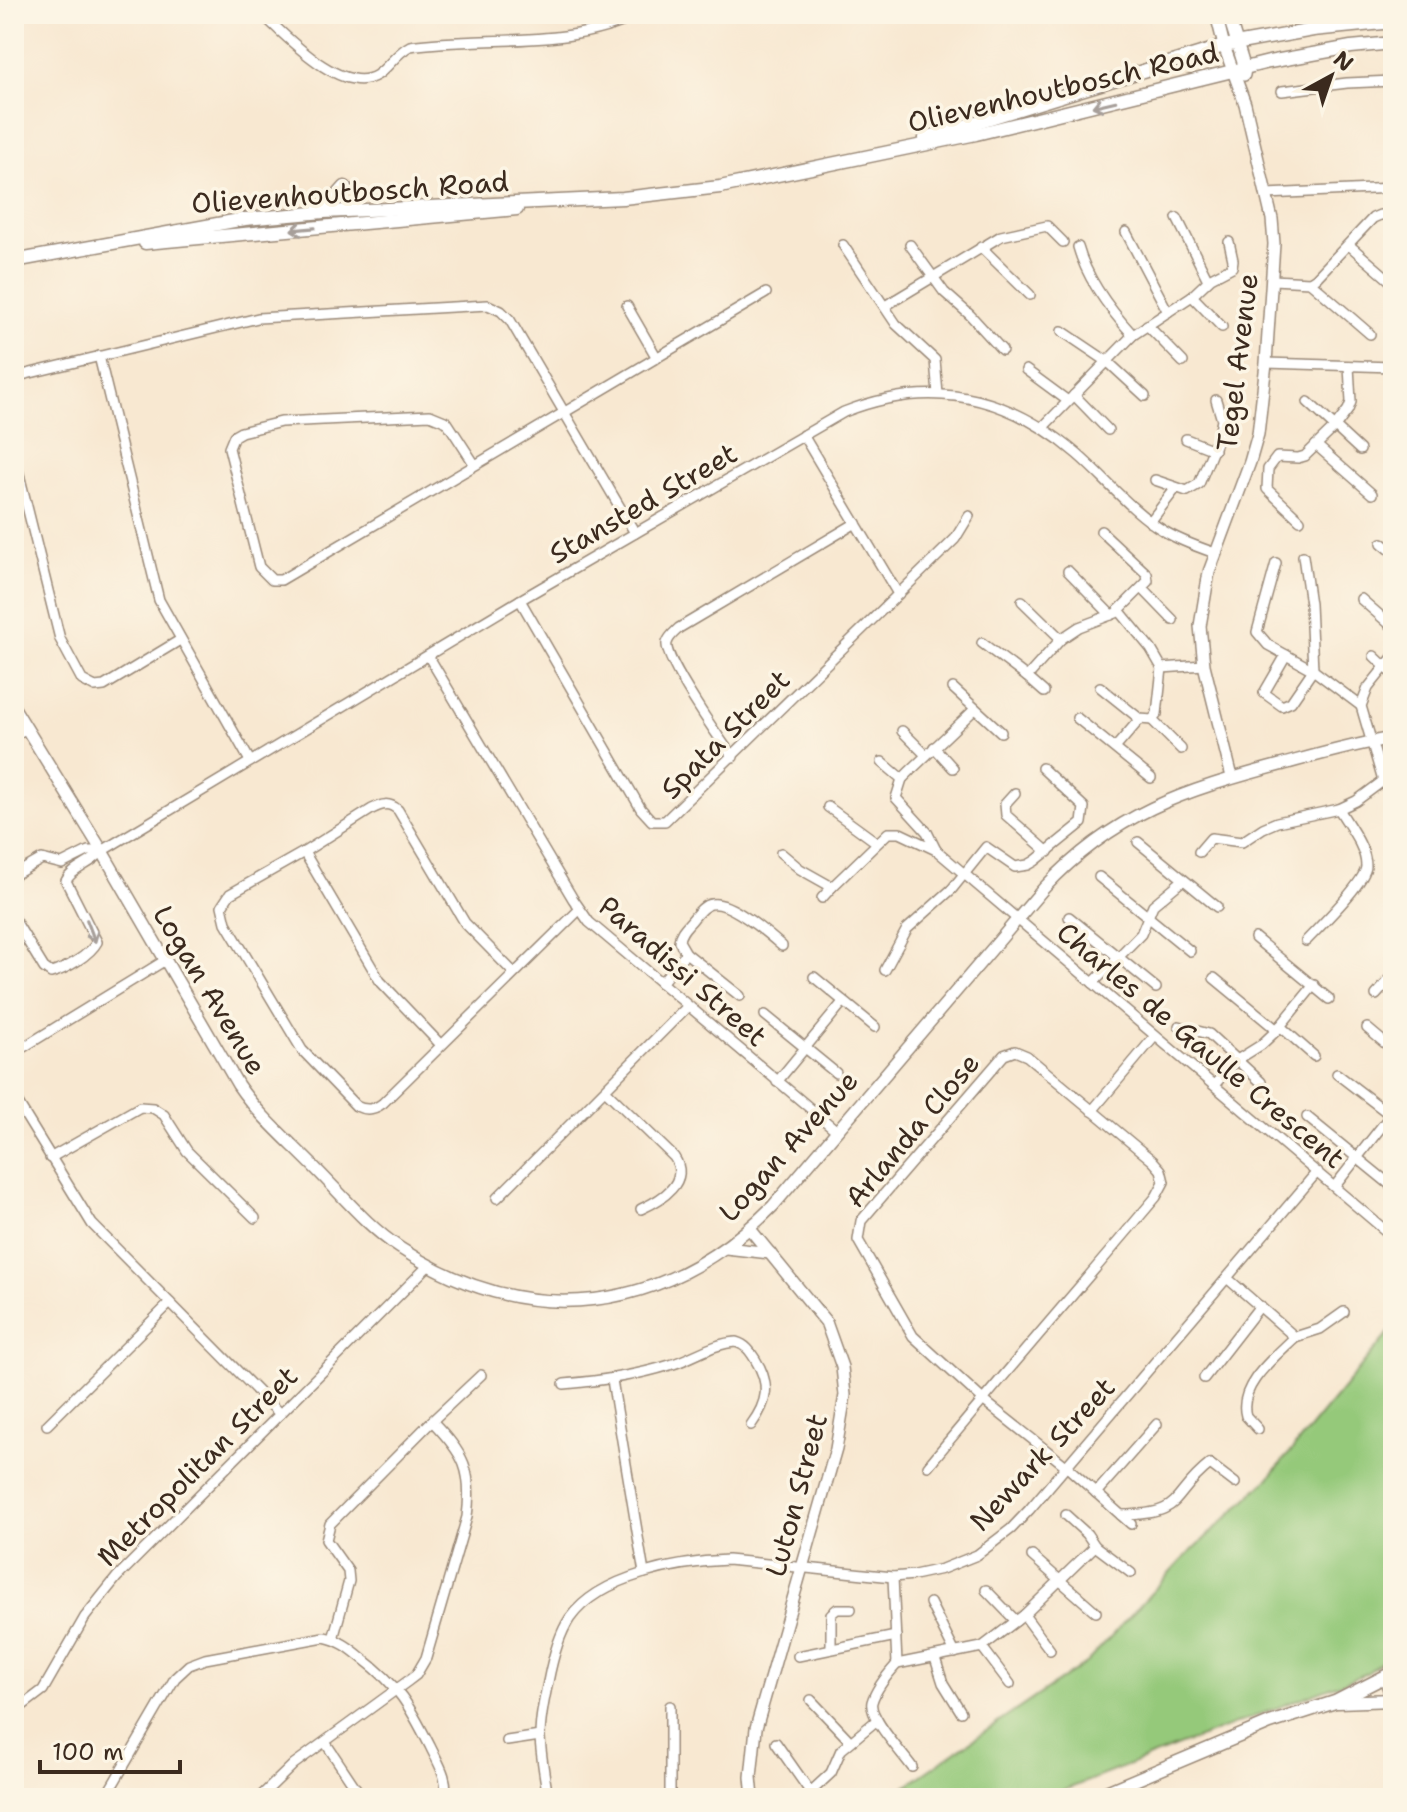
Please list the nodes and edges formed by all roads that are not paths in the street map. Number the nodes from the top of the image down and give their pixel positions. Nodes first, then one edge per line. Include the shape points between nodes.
1 (262, 14) edge
2 (620, 14) edge
3 (640, 14) edge
4 (1216, 14) edge
5 (1228, 14) edge
6 (1393, 22) edge
7 (613, 23) junction
8 (1393, 43) edge
9 (1230, 44) junction
10 (1240, 71) junction
11 (1393, 81) edge
12 (1282, 91) dead end
13 (884, 152) junction
14 (345, 187) dead end
15 (1393, 188) edge
16 (1267, 194) junction
17 (575, 201) junction
18 (346, 211) junction
19 (487, 213) junction
20 (1393, 215) edge
21 (1177, 218) dead end
22 (245, 219) junction
23 (1126, 232) dead end
24 (1063, 242) dead end
25 (1229, 242) dead end
26 (843, 245) dead end
27 (910, 245) dead end
28 (1349, 245) junction
29 (981, 247) junction
30 (1078, 247) dead end
31 (82, 248) junction
32 (14, 254) edge
33 (14, 261) edge
34 (932, 276) junction
35 (1208, 280) junction
36 (1273, 280) junction
37 (1310, 282) junction
38 (1393, 283) edge
39 (766, 293) dead end
40 (1030, 295) dead end
41 (1192, 296) junction
42 (627, 306) dead end
43 (885, 306) junction
44 (1168, 312) junction
45 (1147, 325) junction
46 (1222, 327) dead end
47 (1062, 331) dead end
48 (1370, 334) dead end
49 (1133, 335) junction
50 (1002, 350) dead end
51 (99, 356) junction
52 (657, 358) junction
53 (1108, 362) junction
54 (1183, 362) dead end
55 (1266, 363) junction
56 (1349, 366) junction
57 (1393, 367) edge
58 (1026, 370) dead end
59 (14, 377) edge
60 (938, 394) junction
61 (1145, 396) dead end
62 (1071, 398) junction
63 (1216, 400) dead end
64 (1308, 402) dead end
65 (565, 413) junction
66 (1043, 427) junction
67 (1335, 427) junction
68 (1108, 430) dead end
69 (803, 435) junction
70 (1186, 439) dead end
71 (1316, 445) junction
72 (1214, 450) junction
73 (1360, 450) dead end
74 (14, 454) edge
75 (475, 465) junction
76 (1155, 480) dead end
77 (1176, 488) junction
78 (1372, 494) dead end
79 (969, 516) dead end
80 (1300, 520) dead end
81 (1150, 522) junction
82 (856, 523) junction
83 (1101, 531) dead end
84 (635, 533) junction
85 (1382, 543) dead end
86 (1393, 552) edge
87 (1215, 553) junction
88 (1303, 556) dead end
89 (1276, 563) dead end
90 (1068, 571) dead end
91 (1142, 588) junction
92 (898, 594) junction
93 (1361, 599) dead end
94 (520, 600) junction
95 (1022, 601) dead end
96 (1115, 613) junction
97 (1173, 620) dead end
98 (1393, 627) edge
99 (1061, 639) junction
100 (180, 640) junction
101 (982, 643) dead end
102 (1286, 655) junction
103 (1374, 656) dead end
104 (429, 657) junction
105 (1393, 657) edge
106 (1204, 665) junction
107 (1162, 668) junction
108 (1313, 670) junction
109 (1389, 670) edge
110 (1027, 677) junction
111 (1100, 687) dead end
112 (953, 688) dead end
113 (1044, 692) dead end
114 (1361, 706) junction
115 (14, 708) edge
116 (975, 709) junction
117 (1077, 718) dead end
118 (1140, 719) junction
119 (1152, 720) junction
120 (26, 728) junction
121 (902, 731) dead end
122 (1001, 732) dead end
123 (14, 736) edge
124 (1393, 738) edge
125 (1372, 741) junction
126 (1116, 747) junction
127 (1181, 749) dead end
128 (930, 751) junction
129 (733, 757) junction
130 (250, 761) junction
131 (882, 762) dead end
132 (953, 768) dead end
133 (1042, 768) dead end
134 (1232, 777) junction
135 (1151, 778) dead end
136 (902, 779) junction
137 (1383, 781) junction
138 (1393, 786) edge
139 (1015, 793) dead end
140 (828, 807) dead end
141 (1339, 809) junction
142 (876, 842) junction
143 (1138, 842) dead end
144 (936, 850) junction
145 (102, 851) junction
146 (304, 852) junction
147 (1048, 852) junction
148 (1199, 852) dead end
149 (781, 853) dead end
150 (964, 874) junction
151 (14, 875) edge
152 (1099, 877) dead end
153 (1183, 880) junction
154 (832, 887) junction
155 (822, 898) dead end
156 (1217, 907) dead end
157 (579, 910) junction
158 (1069, 917) dead end
159 (1148, 917) junction
160 (14, 919) edge
161 (1018, 919) junction
162 (1255, 938) dead end
163 (1306, 941) dead end
164 (782, 946) dead end
165 (1190, 951) dead end
166 (686, 953) junction
167 (1118, 957) junction
168 (164, 961) junction
169 (885, 970) dead end
170 (514, 973) junction
171 (1393, 976) edge
172 (814, 977) dead end
173 (1214, 978) dead end
174 (661, 983) junction
175 (1093, 983) junction
176 (1314, 985) junction
177 (1156, 988) dead end
178 (1376, 995) dead end
179 (740, 996) dead end
180 (1329, 999) dead end
181 (843, 1002) junction
182 (688, 1006) junction
183 (765, 1015) dead end
184 (1179, 1026) dead end
185 (875, 1027) dead end
186 (1278, 1028) junction
187 (1367, 1028) dead end
188 (14, 1036) edge
189 (1155, 1036) junction
190 (441, 1045) junction
191 (805, 1048) junction
192 (18, 1050) edge
193 (1393, 1050) edge
194 (1314, 1056) dead end
195 (1237, 1060) junction
196 (836, 1073) dead end
197 (1337, 1074) dead end
198 (777, 1082) junction
199 (1261, 1082) dead end
200 (1214, 1085) junction
201 (606, 1091) junction
202 (14, 1097) edge
203 (1092, 1111) junction
204 (1392, 1115) edge
205 (1307, 1117) dead end
206 (837, 1131) junction
207 (50, 1158) junction
208 (1358, 1158) junction
209 (1317, 1172) junction
210 (1335, 1186) junction
211 (1393, 1187) edge
212 (497, 1198) dead end
213 (641, 1209) dead end
214 (255, 1218) dead end
215 (750, 1229) junction
216 (1393, 1237) edge
217 (726, 1248) junction
218 (771, 1254) junction
219 (429, 1265) junction
220 (1227, 1278) junction
221 (170, 1303) junction
222 (1260, 1306) junction
223 (1344, 1312) dead end
224 (1295, 1337) junction
225 (481, 1375) dead end
226 (1204, 1378) dead end
227 (612, 1380) junction
228 (564, 1384) dead end
229 (983, 1400) junction
230 (280, 1414) junction
231 (432, 1421) junction
232 (1157, 1424) dead end
233 (47, 1425) dead end
234 (751, 1425) dead end
235 (1258, 1429) dead end
236 (928, 1466) dead end
237 (1066, 1466) junction
238 (1235, 1483) dead end
239 (1096, 1493) junction
240 (1066, 1515) dead end
241 (1120, 1515) junction
242 (1131, 1524) dead end
243 (1095, 1546) junction
244 (1032, 1556) dead end
245 (801, 1567) junction
246 (644, 1573) junction
247 (1131, 1573) dead end
248 (893, 1577) junction
249 (1060, 1582) junction
250 (986, 1590) dead end
251 (930, 1603) dead end
252 (851, 1609) dead end
253 (1096, 1612) dead end
254 (1020, 1618) junction
255 (896, 1636) junction
256 (333, 1639) junction
257 (982, 1647) junction
258 (831, 1648) junction
259 (1050, 1650) dead end
260 (955, 1653) junction
261 (798, 1656) dead end
262 (935, 1658) junction
263 (897, 1664) junction
264 (1390, 1671) edge
265 (1010, 1684) dead end
266 (398, 1688) junction
267 (811, 1700) dead end
268 (1393, 1700) edge
269 (1335, 1702) junction
270 (670, 1706) dead end
271 (14, 1712) edge
272 (961, 1712) dead end
273 (877, 1720) junction
274 (540, 1736) junction
275 (507, 1741) dead end
276 (850, 1741) junction
277 (325, 1742) junction
278 (776, 1743) dead end
279 (912, 1767) dead end
280 (806, 1794) edge
281 (361, 1796) edge
282 (105, 1798) edge
283 (259, 1798) edge
284 (445, 1798) edge
285 (548, 1798) edge
286 (670, 1798) edge
287 (753, 1798) edge
288 (1092, 1798) edge

1 - 7 street via 322,66 354,78 376,76 410,46 562,37
2 - 7 street
3 - 7 street
4 - 9 street
5 - 9 street
6 - 9 main road, Olievenhoutbosch Road
8 - 10 main road, Olievenhoutbosch Road
9 - 10 street, Tegel Avenue
9 - 13 main road, Olievenhoutbosch Road
10 -> 13 main road, Olievenhoutbosch Road
10 - 16 street, Tegel Avenue
11 - 12 street
13 - 17 main road, Olievenhoutbosch Road via 720,187
14 - 22 main road via 324,207
15 - 16 street
16 - 36 street, Tegel Avenue
17 - 18 main road, Olievenhoutbosch Road
17 - 19 main road, Olievenhoutbosch Road
18 - 19 main road via 351,218
18 - 22 main road, Olievenhoutbosch Road
19 -> 31 main road, Olievenhoutbosch Road
20 - 28 street via 1373,218
21 - 35 street
22 - 31 main road, Olievenhoutbosch Road
23 - 44 street
24 - 29 street via 1047,226 1006,234
25 - 35 street via 1232,267
26 - 43 street
27 - 34 street
28 - 37 street
28 - 38 street
29 - 34 street
29 - 40 street
30 - 49 street via 1084,267
31 - 32 main road, Olievenhoutbosch Road
31 - 33 main road, Olievenhoutbosch Road
34 - 43 street
34 - 50 street
35 - 41 street
36 - 37 street
36 - 55 street, Tegel Avenue
37 - 48 street
39 - 52 street
41 - 44 street
41 - 46 street
42 - 52 street
43 - 60 street via 896,324 935,360
44 - 45 street
45 - 49 street
45 - 54 street
47 - 53 street
49 - 53 street
51 - 59 street
51 - 65 street via 258,318 488,305 510,320
51 - 100 street via 154,586
52 - 65 street
53 - 61 street
53 - 62 street
55 - 56 street
55 - 87 street, Tegel Avenue via 1256,444
56 - 57 street
56 - 67 street via 1351,402
58 - 62 street
60 - 66 street, Stansted Street via 987,401
60 - 69 street, Stansted Street via 873,401
62 - 66 street
62 - 68 street
63 - 72 street via 1222,425
64 - 67 street
65 - 75 street
65 - 84 street
66 - 81 street, Stansted Street
67 - 71 street
67 - 73 street
69 - 82 street
69 - 84 street, Stansted Street
70 - 72 street
71 - 78 street
71 - 80 street via 1301,457 1277,457 1267,473 1267,489
72 - 77 street via 1196,488
74 - 100 street via 60,639 82,680 104,686
75 - 75 street via 447,422 430,415 281,422 241,432 229,448 259,567 272,580 301,570
76 - 77 street
77 - 81 street
79 - 92 street, Spata Street via 955,539
81 - 87 street, Stansted Street
82 - 92 street
82 - 129 street via 679,628 668,641 672,661
83 - 91 street via 1147,574
84 - 94 street, Stansted Street
85 - 86 street
87 - 106 street, Tegel Avenue via 1200,626
88 - 108 street
89 - 102 street via 1257,632
90 - 96 street
91 - 96 street
91 - 97 street
92 - 129 street, Spata Street
93 - 98 street
94 - 104 street, Stansted Street
94 - 129 street, Spata Street via 652,821 671,818
95 - 99 street
96 - 99 street
96 - 107 street
99 - 110 street
100 - 130 street
101 - 110 street
102 - 108 street
102 - 108 street via 1264,693 1280,706 1291,702
103 - 109 street
104 - 130 street, Stansted Street
104 - 157 street, Paradissi Street
105 - 109 street
106 - 107 street
106 - 134 street, Tegel Avenue
107 - 119 street via 1158,711
108 - 114 street
109 - 114 street via 1368,688
110 - 113 street
111 - 118 street
112 - 116 street
114 - 125 street
115 - 120 street, Logan Avenue
116 - 122 street
116 - 128 street
117 - 126 street
118 - 119 street
118 - 126 street
119 - 127 street
120 - 123 street
120 - 145 street, Logan Avenue
121 - 128 street
124 - 125 street, Logan Avenue
125 - 134 street, Logan Avenue
125 - 137 street
126 - 135 street
128 - 132 street
128 - 136 street
130 - 145 street, Stansted Street
131 - 136 street
133 - 147 street via 1085,811 1079,827
134 - 161 street, Logan Avenue via 1169,799 1112,830 1059,873
136 - 144 street via 898,802 927,832
137 - 138 street
137 - 141 street
139 - 147 street via 1005,804 1006,815
140 - 142 street
141 - 148 street via 1277,822 1242,842 1211,838
141 - 163 street via 1366,868
142 - 144 street via 893,832
142 - 154 street
143 - 153 street
144 - 150 street, Charles de Gaulle Crescent
145 - 151 street via 88,851 62,864 42,859
145 -> 160 street via 66,881 97,938 93,949 55,973 47,971
145 - 168 street, Logan Avenue
146 - 170 street via 381,804 394,807 465,923
146 - 190 street via 380,981
146 - 190 street via 230,894 222,906 226,923 302,1050 356,1106 371,1109
147 - 150 street via 1015,867 987,846
149 - 154 street
150 - 161 street, Charles de Gaulle Crescent
150 - 169 street via 907,929
152 - 159 street
153 - 156 street
153 - 159 street via 1153,905
154 - 155 street
157 - 170 street
157 - 174 street, Paradissi Street
158 - 167 street
159 - 165 street
159 - 167 street via 1144,930
161 - 175 street, Charles de Gaulle Crescent
161 - 206 street, Logan Avenue
162 - 176 street
164 - 166 street via 748,919 711,904 679,937
166 - 174 street
166 - 179 street
167 - 175 street
167 - 177 street
168 - 192 street
168 - 219 street, Logan Avenue via 249,1101 368,1222
170 - 190 street
171 - 178 street
172 - 181 street
173 - 186 street
174 - 182 street, Paradissi Street
175 - 189 street, Charles de Gaulle Crescent
176 - 180 street
176 - 186 street
181 - 185 street
181 - 191 street
182 - 198 street, Paradissi Street
182 - 201 street
183 - 191 street
184 - 195 street via 1209,1034
186 - 194 street
186 - 195 street
187 - 193 street
188 - 192 street
189 - 200 street, Charles de Gaulle Crescent
189 - 203 street
191 - 196 street
191 - 198 street
195 - 199 street
195 - 200 street
197 - 204 street
198 - 206 street, Paradissi Street
200 - 209 street, Charles de Gaulle Crescent
201 - 212 street
201 - 213 street via 679,1168 674,1186
202 - 207 street
203 - 229 street, Arlanda Close via 1158,1165 1162,1187
203 - 229 street, Arlanda Close via 1027,1056 1009,1052 858,1227 860,1248 908,1330
204 - 208 street
205 - 208 street
206 - 215 street, Logan Avenue
207 - 214 street via 140,1107 153,1108 164,1115 187,1151
207 - 221 street via 92,1224
208 - 210 street
208 - 211 street
209 - 210 street, Charles de Gaulle Crescent
209 - 220 street, Newark Street
210 - 216 street, Charles de Gaulle Crescent
215 - 217 street, Logan Avenue
215 - 218 street, Luton Street
217 - 218 street
217 - 219 street, Logan Avenue via 655,1285 605,1299 573,1301 487,1290
218 - 245 street, Luton Street via 826,1322 842,1367 845,1395 836,1449
219 - 230 street, Metropolitan Street
220 - 222 street
220 - 237 street, Newark Street
221 - 230 street
221 - 233 street
222 - 224 street
222 - 226 street
223 - 224 street via 1320,1329
224 - 235 street via 1246,1397 1246,1416
225 - 231 street
227 - 228 street
227 - 234 street via 736,1342 750,1350 767,1383 765,1404
227 - 246 street
229 - 236 street
229 - 237 street, Arlanda Close
230 - 271 street, Metropolitan Street via 117,1577 85,1617 43,1690
231 - 256 street via 330,1524 326,1540 348,1571 349,1581
231 - 266 street via 464,1462 467,1517 426,1658 416,1675
232 - 239 street
237 - 239 street, Arlanda Close
237 - 248 street, Newark Street via 1011,1529 977,1555 942,1569
238 - 241 street via 1210,1464 1167,1509
239 - 241 street, Arlanda Close
240 - 243 street
241 - 242 street, Arlanda Close
243 - 247 street
243 - 249 street
244 - 249 street
245 - 246 street, Newark Street via 728,1560
245 - 248 street, Newark Street
245 - 287 street, Luton Street via 756,1728
246 - 274 street, Newark Street via 595,1596 569,1620 552,1665
248 - 255 street
249 - 253 street
249 - 254 street
250 - 254 street
251 - 260 street
252 - 258 street via 831,1614
254 - 257 street
254 - 259 street
255 - 258 street
255 - 263 street
256 - 266 street
256 - 282 street via 189,1665 175,1678
257 - 260 street
257 - 265 street
258 - 261 street
260 - 262 street
262 - 263 street
262 - 272 street
263 - 273 street via 872,1702
264 - 268 main road via 1387,1689
264 - 269 main road
266 - 277 street
266 - 284 street via 441,1768
267 - 276 street
268 - 269 main road
269 - 288 main road via 1270,1723
270 - 286 street
273 - 276 street
273 - 279 street
274 - 275 street
274 - 285 street, Newark Street
276 - 280 street via 837,1755 833,1770
277 - 281 street
277 - 283 street
278 - 280 street

